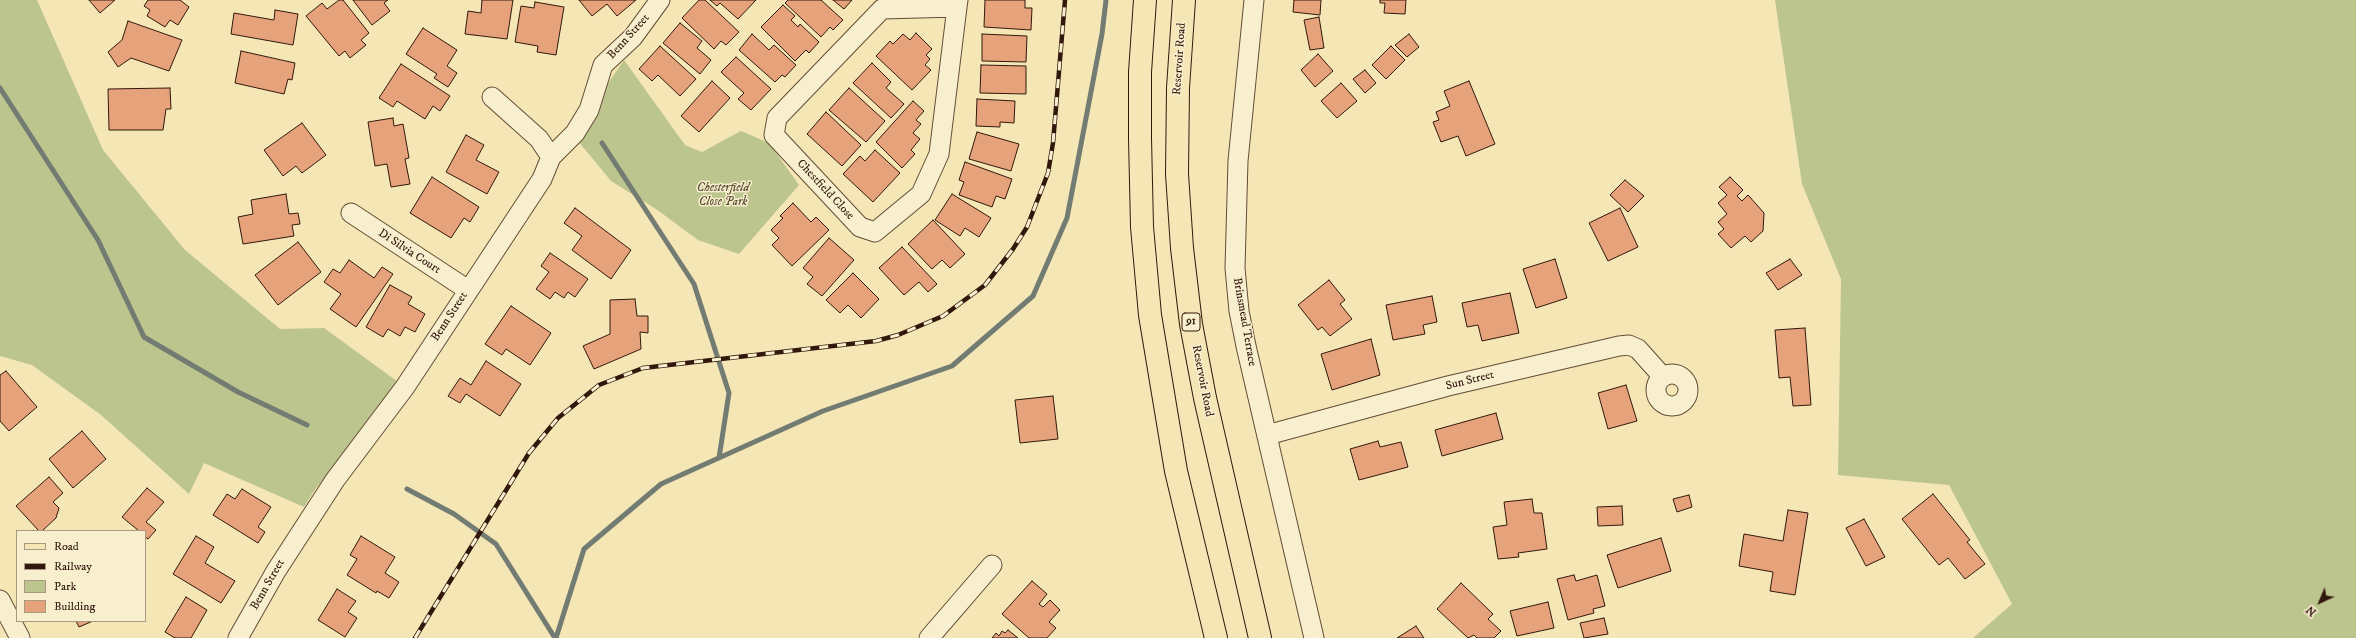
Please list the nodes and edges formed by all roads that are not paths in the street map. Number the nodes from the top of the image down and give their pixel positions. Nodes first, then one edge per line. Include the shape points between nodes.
1 (660, 0) edge
2 (1145, 0) edge
3 (1184, 0) edge
4 (1254, 0) edge
5 (957, 4) edge
6 (492, 97) dead end
7 (551, 157) junction
8 (350, 213) dead end
9 (468, 290) junction
10 (1663, 377) dead end
11 (1267, 435) junction
12 (992, 565) dead end
13 (0, 600) edge
14 (20, 638) edge
15 (238, 638) edge
16 (929, 638) edge
17 (1216, 638) edge
18 (1260, 638) edge
19 (1314, 638) edge

1 - 7 street, Benn Street via 633,37 603,65 589,110 575,133
2 - 17 main road via 1140,72 1140,138 1142,227 1150,315 1176,471
3 - 18 main road, Reservoir Road / 91 via 1178,88 1178,174 1182,248 1191,324 1208,411
4 - 11 street, Brinsmead Terrace via 1238,161 1235,268 1239,311
5 - 5 street, Chestfield Close via 939,154 921,194 875,232 860,227 774,135 777,118 882,9
6 - 7 street via 538,140
7 - 9 street, Benn Street via 542,179
8 - 9 street, Di Silvia Court
9 - 15 street, Benn Street via 405,387 335,480 276,571
10 - 11 street, Sun Street via 1638,349 1629,345 1618,346 1448,386
11 - 19 street, Brinsmead Terrace
12 - 16 street
13 - 14 street

